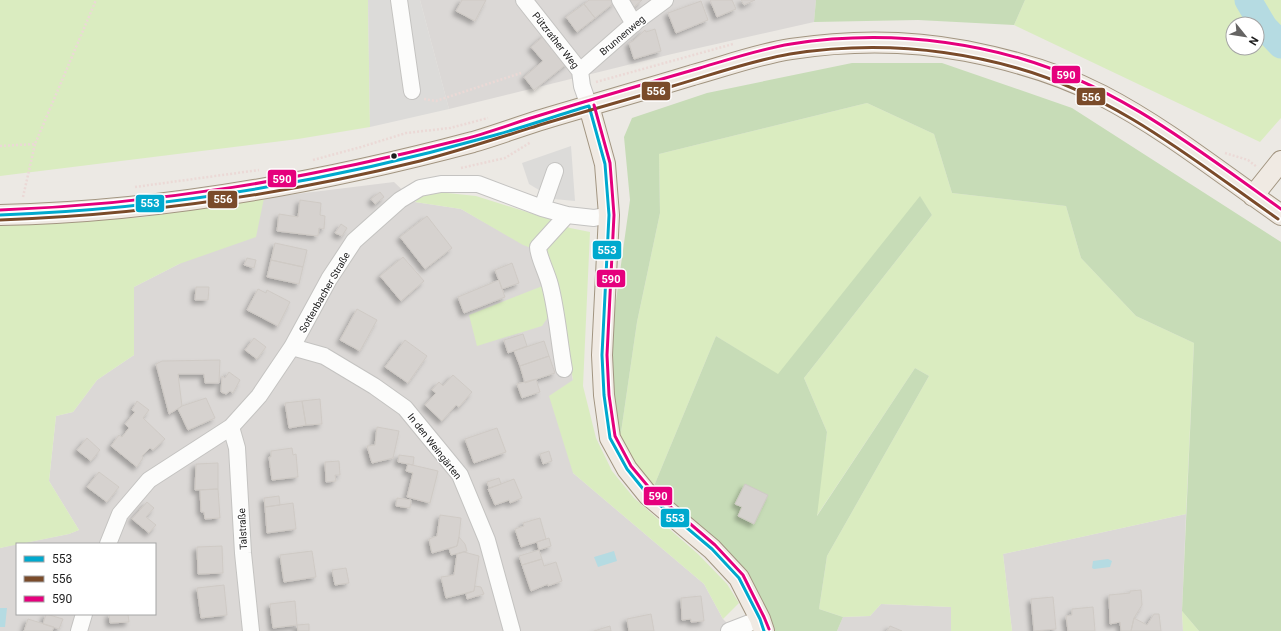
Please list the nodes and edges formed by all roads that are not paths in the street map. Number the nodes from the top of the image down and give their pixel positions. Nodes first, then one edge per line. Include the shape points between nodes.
1 (399, 0) edge
2 (524, 0) edge
3 (620, 0) edge
4 (665, 0) edge
5 (634, 24) junction
6 (580, 71) junction
7 (412, 91) road end
8 (589, 106) junction
9 (1281, 161) edge
10 (555, 172) dead end
11 (1253, 196) junction
12 (542, 208) junction
13 (568, 214) junction
14 (0, 215) edge
15 (609, 215) junction
16 (1281, 215) edge
17 (292, 347) junction
18 (564, 369) dead end
19 (231, 427) junction
20 (108, 543) edge
21 (84, 615) edge
22 (762, 625) edge
23 (79, 631) edge
24 (251, 631) edge
25 (512, 631) edge
26 (729, 631) edge

1 - 7 street
2 - 6 street, Pützrather Weg
3 - 5 street
4 - 5 street, Brunnenweg
5 - 6 street, Brunnenweg
6 - 8 street, Pützrather Weg
8 - 11 main road via 745,60 788,50 858,43 927,45 1016,64 1070,81 1099,94 1183,146
8 - 14 main road via 475,141 258,190 166,204
8 - 15 main road via 605,164
9 - 11 main road
10 - 12 street
11 - 16 main road
12 - 13 street, Sottenbacher Straße
12 - 17 street, Sottenbacher Straße via 478,184 441,184 420,188 400,200 354,241 329,279
13 - 15 street, Sottenbacher Straße via 594,218
13 - 18 street via 538,247 551,287
15 - 22 main road via 602,355 610,438 626,469 648,495 712,549 739,578
17 - 19 street, Sottenbacher Straße via 260,396
17 - 25 street, In den Weingärten via 324,356 405,408 460,475 487,540
19 - 20 street, Sottenbacher Straße via 149,480 120,514
19 - 24 street, Talstraße via 237,448 243,553
21 - 23 street
22 - 26 street

